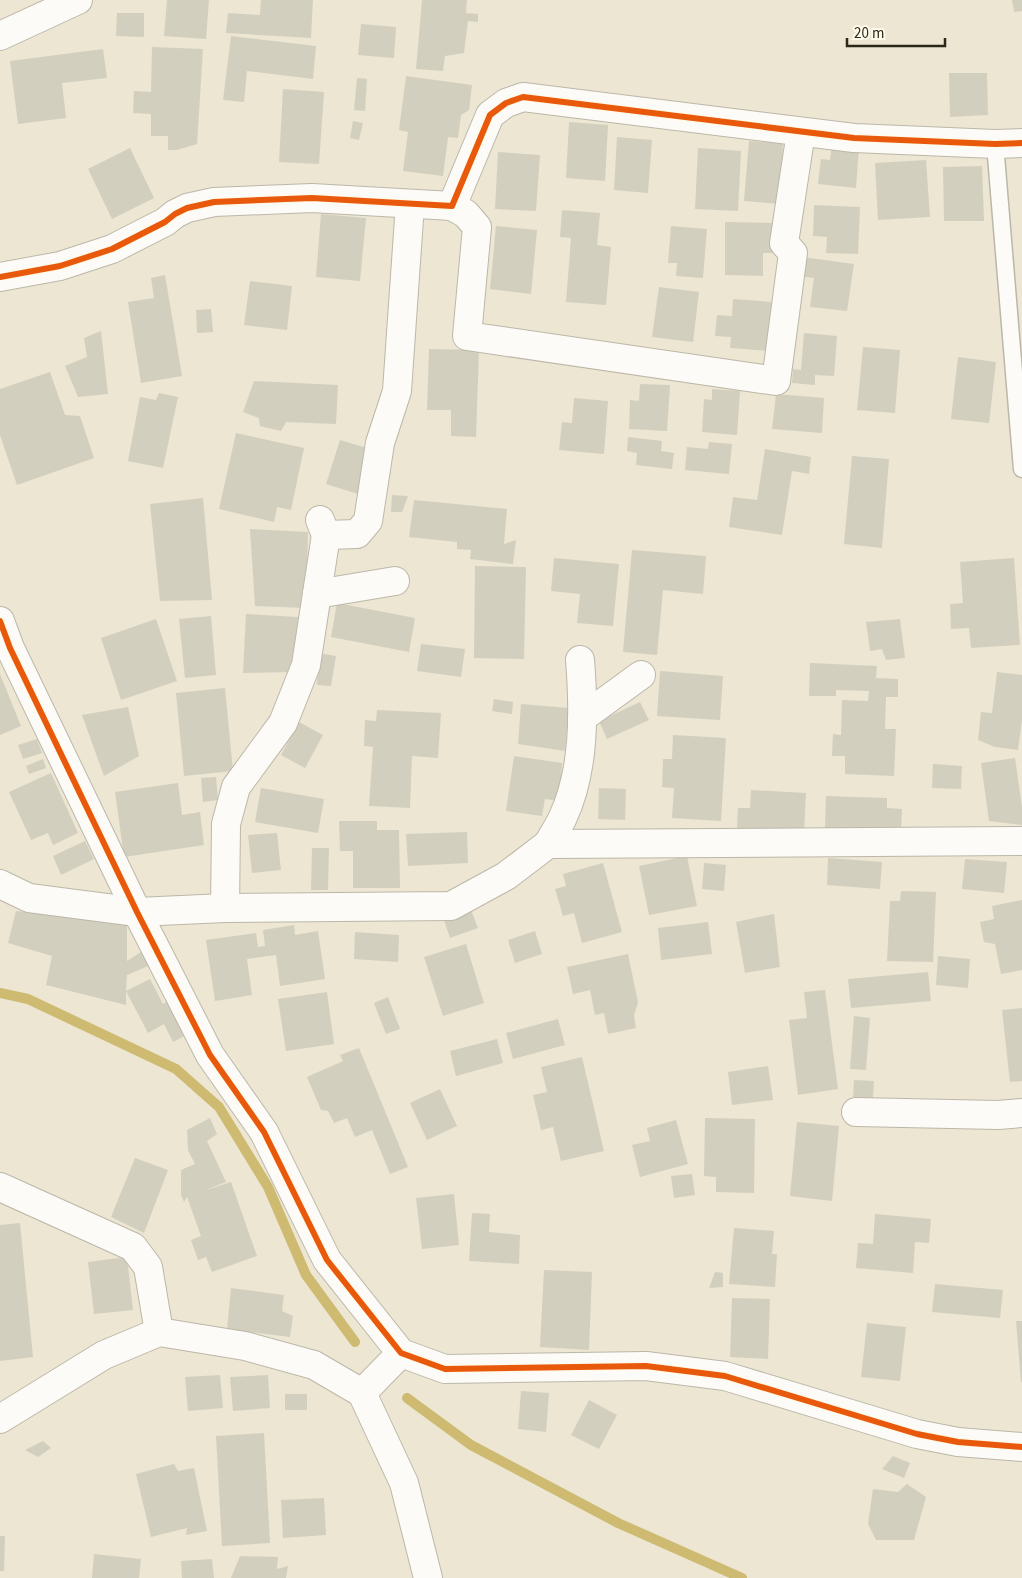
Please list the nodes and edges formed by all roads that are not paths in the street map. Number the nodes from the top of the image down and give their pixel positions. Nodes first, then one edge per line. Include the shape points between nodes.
1 (78, 0) edge
2 (0, 36) edge
3 (801, 132) junction
4 (1022, 143) edge
5 (995, 144) junction
6 (410, 204) junction
7 (452, 206) junction
8 (0, 277) edge
9 (1022, 469) edge
10 (395, 581) dead end
11 (317, 594) junction
12 (0, 621) edge
13 (580, 660) dead end
14 (641, 675) dead end
15 (582, 718) junction
16 (1022, 841) edge
17 (548, 844) junction
18 (0, 884) edge
19 (225, 908) junction
20 (138, 912) junction
21 (856, 1112) dead end
22 (1022, 1113) edge
23 (0, 1187) edge
24 (159, 1332) junction
25 (401, 1353) junction
26 (362, 1392) junction
27 (0, 1419) edge
28 (1022, 1447) edge
29 (428, 1578) edge

1 - 2 street
3 - 5 street via 854,138
3 - 7 street via 523,97 490,114
3 - 7 street via 784,243 793,254 776,381 467,336 477,227 466,214
4 - 5 street
5 - 9 lane
6 - 7 street
6 - 8 street via 312,198 214,202 186,208 112,250 60,266
6 - 11 street via 397,391 380,443 368,521 358,534 323,528
10 - 11 street
11 - 19 street via 306,665 283,723 236,787 226,824
12 - 20 street via 10,648
13 - 15 street
14 - 15 street
15 - 17 street via 576,774 564,816
16 - 17 street
17 - 19 street via 506,876 451,906
18 - 20 street via 29,898
19 - 20 street
20 - 25 street via 210,1055 264,1132 327,1260
21 - 22 street
23 - 24 street via 133,1247 148,1267
24 - 26 street via 245,1346 314,1364
24 - 27 street via 104,1355
25 - 26 street
25 - 28 street via 445,1369 646,1366 725,1376 917,1434 958,1442
26 - 29 street via 404,1484

